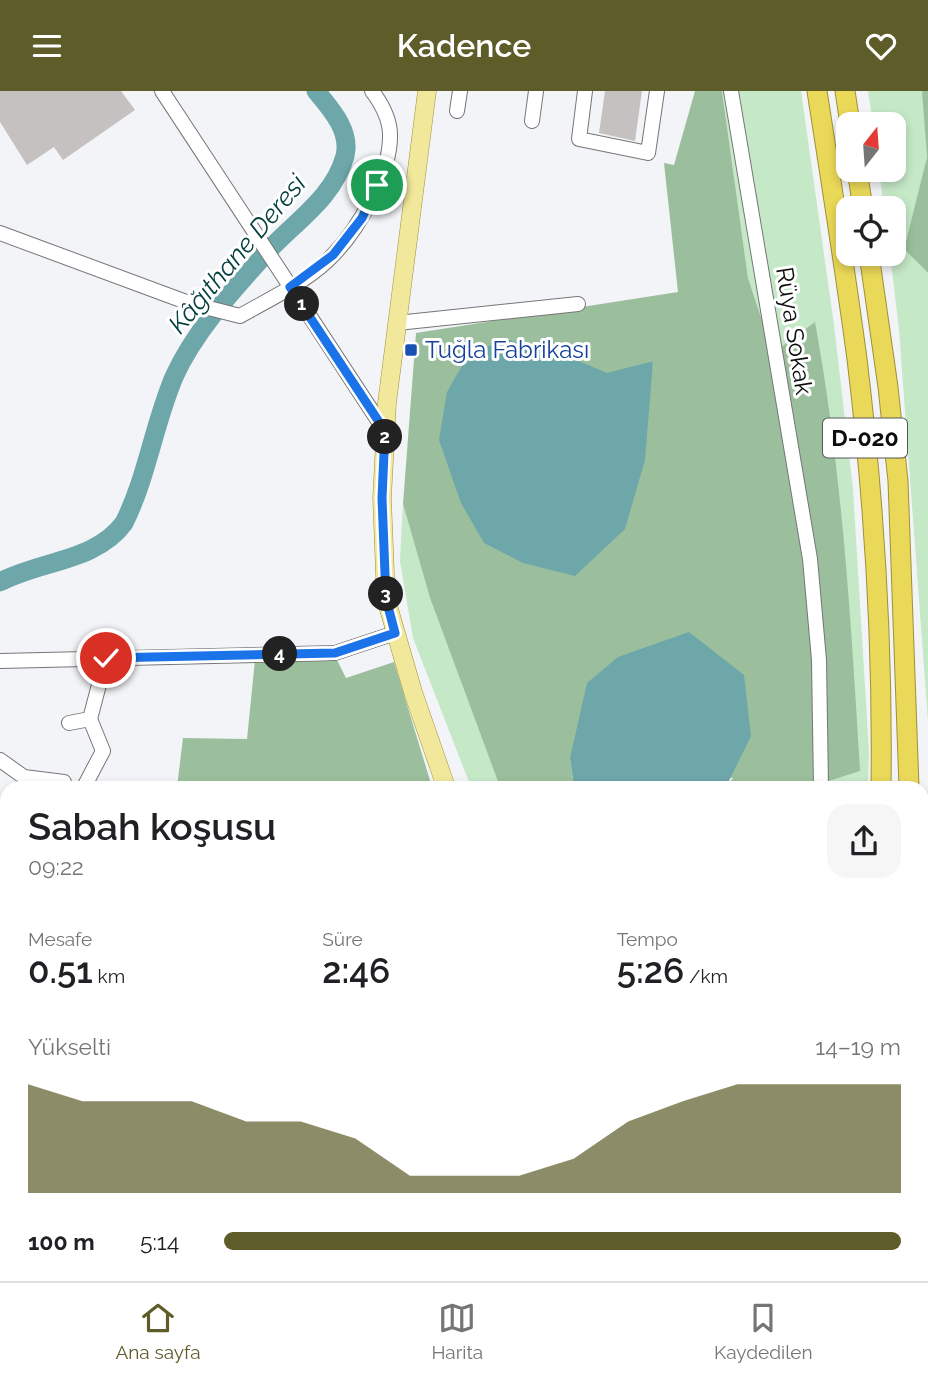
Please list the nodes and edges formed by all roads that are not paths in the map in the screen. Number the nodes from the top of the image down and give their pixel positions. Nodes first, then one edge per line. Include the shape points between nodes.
1 (162, 91) edge
2 (372, 91) edge
3 (427, 91) edge
4 (460, 91) edge
5 (536, 91) edge
6 (585, 91) edge
7 (657, 91) edge
8 (731, 91) edge
9 (817, 91) edge
10 (845, 91) edge
11 (457, 111) dead end
12 (848, 112) edge
13 (532, 121) dead end
14 (0, 233) edge
15 (871, 266) edge
16 (290, 287) junction
17 (578, 304) dead end
18 (397, 323) junction
19 (385, 431) junction
20 (395, 633) junction
21 (106, 658) junction
22 (0, 661) edge
23 (90, 719) junction
24 (69, 723) dead end
25 (0, 760) edge
26 (56, 781) edge
27 (87, 781) edge
28 (444, 781) edge
29 (821, 781) edge
30 (881, 781) edge
31 (909, 781) edge

1 - 16 street
2 - 16 street via 381,103 390,134 377,185 362,218 333,255
3 - 18 main road
4 - 11 street
5 - 13 street
6 - 7 street via 579,139 648,153
8 - 29 street, Rüya Sokak via 810,559 819,660
9 - 30 highway, D-020 via 857,359 870,491
10 - 12 highway
14 - 16 street via 189,303 240,316
15 - 31 highway, D-020 via 898,481
16 - 19 street
17 - 18 street
18 - 19 main road
19 - 20 main road via 386,599
20 - 21 street via 335,653
20 - 28 main road
21 - 22 street
21 - 23 street
23 - 24 street
23 - 27 street via 103,751
25 - 26 street via 24,777

